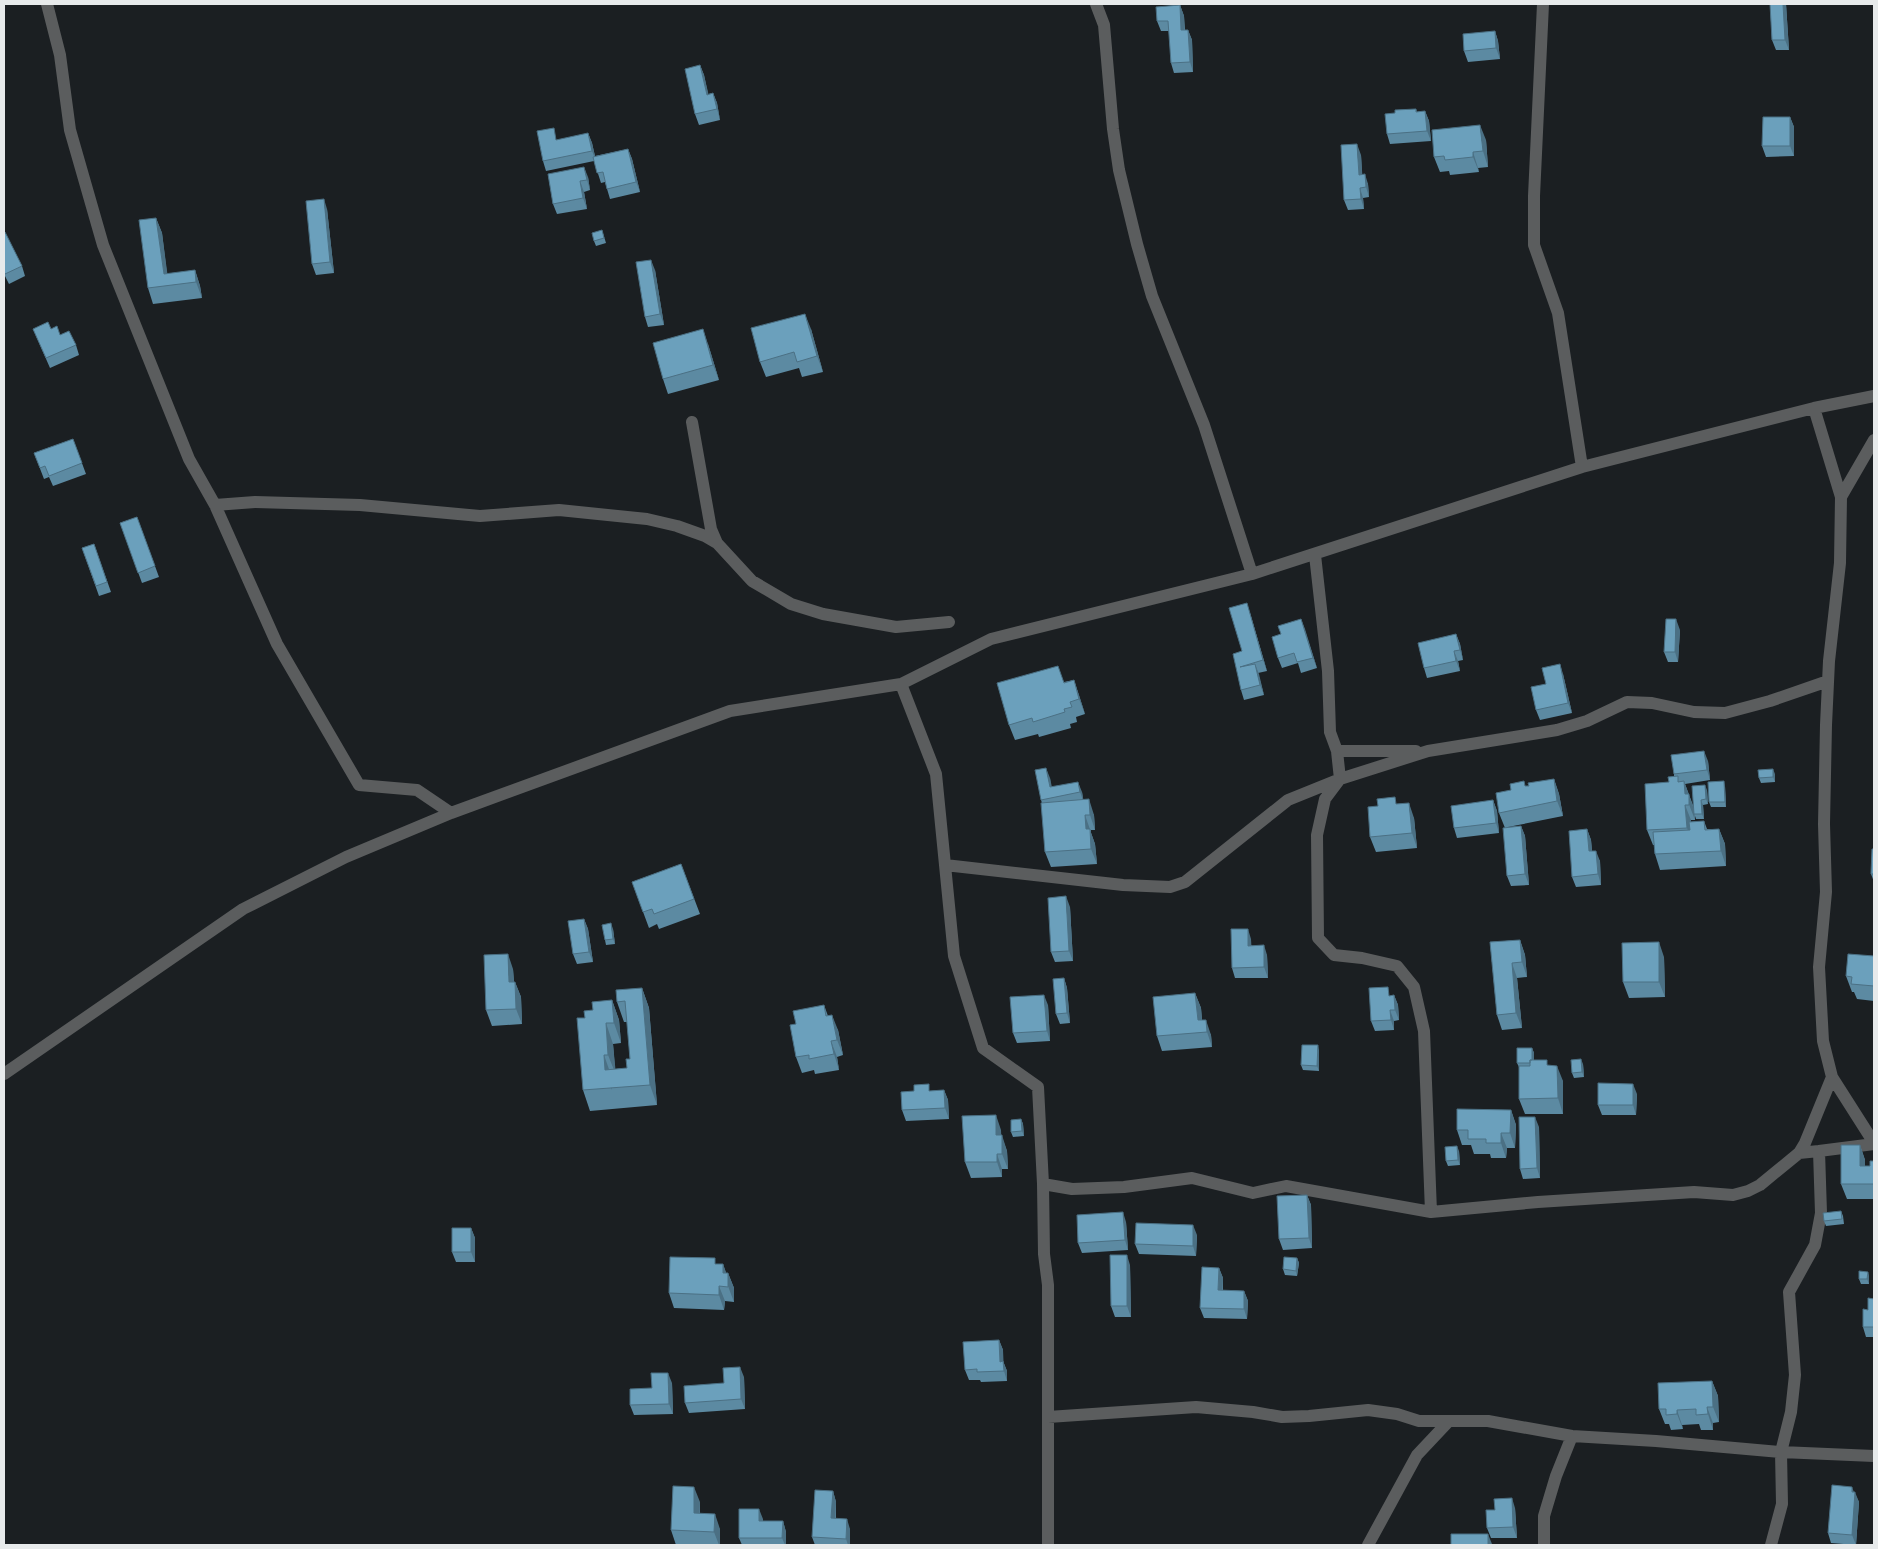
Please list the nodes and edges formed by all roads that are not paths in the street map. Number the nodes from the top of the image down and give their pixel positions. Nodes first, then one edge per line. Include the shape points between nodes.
1 (47, 4) edge
2 (1096, 4) edge
3 (1543, 4) edge
4 (1874, 396) edge
5 (1814, 408) junction
6 (692, 422) dead end
7 (1874, 440) edge
8 (1582, 467) junction
9 (1842, 497) junction
10 (215, 505) junction
11 (717, 543) junction
12 (1314, 555) junction
13 (1252, 574) junction
14 (950, 622) dead end
15 (1828, 682) junction
16 (901, 684) junction
17 (1428, 751) junction
18 (1338, 752) junction
19 (1340, 779) junction
20 (451, 813) junction
21 (945, 865) junction
22 (4, 1074) edge
23 (1832, 1077) junction
24 (1874, 1143) edge
25 (1819, 1151) junction
26 (1799, 1153) junction
27 (1043, 1184) junction
28 (1431, 1212) junction
29 (1048, 1417) junction
30 (1449, 1421) junction
31 (1572, 1436) junction
32 (1782, 1452) junction
33 (1874, 1456) edge
34 (1048, 1545) edge
35 (1368, 1545) edge
36 (1545, 1545) edge
37 (1771, 1545) edge

1 - 10 street via 60,55 70,130 103,245 189,459
2 - 13 street via 1104,25 1113,129 1136,244 1152,296 1204,425
3 - 8 street via 1534,245 1558,313
4 - 5 street
5 - 8 street
5 - 9 street
6 - 11 street via 705,503
7 - 9 street
8 - 12 street
9 - 15 street via 1840,563
10 - 11 street via 255,502 360,505 480,516 568,510 647,519 677,526
10 - 20 street via 277,644 359,785 417,790
11 - 14 street via 752,581 791,604 823,614 896,627
12 - 13 street
12 - 18 street via 1328,671 1330,732
13 - 16 street via 991,639
15 - 17 street via 1725,713 1627,702 1587,721 1557,730
15 - 23 street via 1824,824 1826,892 1820,967 1823,1041
16 - 20 street via 730,711
16 - 21 street via 936,774
17 - 18 street
17 - 19 street
18 - 19 street
19 - 21 street via 1288,800 1185,882 1170,887
19 - 28 street via 1325,799 1317,835 1318,938 1334,955 1397,966 1414,987 1424,1031
20 - 22 street via 346,857 243,909
21 - 27 street via 954,956 983,1048 1038,1087
23 - 24 street
23 - 26 street
24 - 25 street
25 - 26 street
25 - 32 street via 1821,1212 1814,1245 1789,1292 1795,1375
26 - 28 street via 1760,1185 1733,1195 1694,1192
27 - 28 street via 1072,1189 1124,1187 1192,1178 1253,1194 1286,1186
27 - 29 street via 1048,1285
29 - 30 street via 1196,1408 1282,1417 1368,1410 1419,1421
29 - 34 street
30 - 31 street via 1488,1421
30 - 35 street via 1417,1455
31 - 32 street
31 - 36 street via 1544,1516
32 - 33 street
32 - 37 street via 1782,1504

